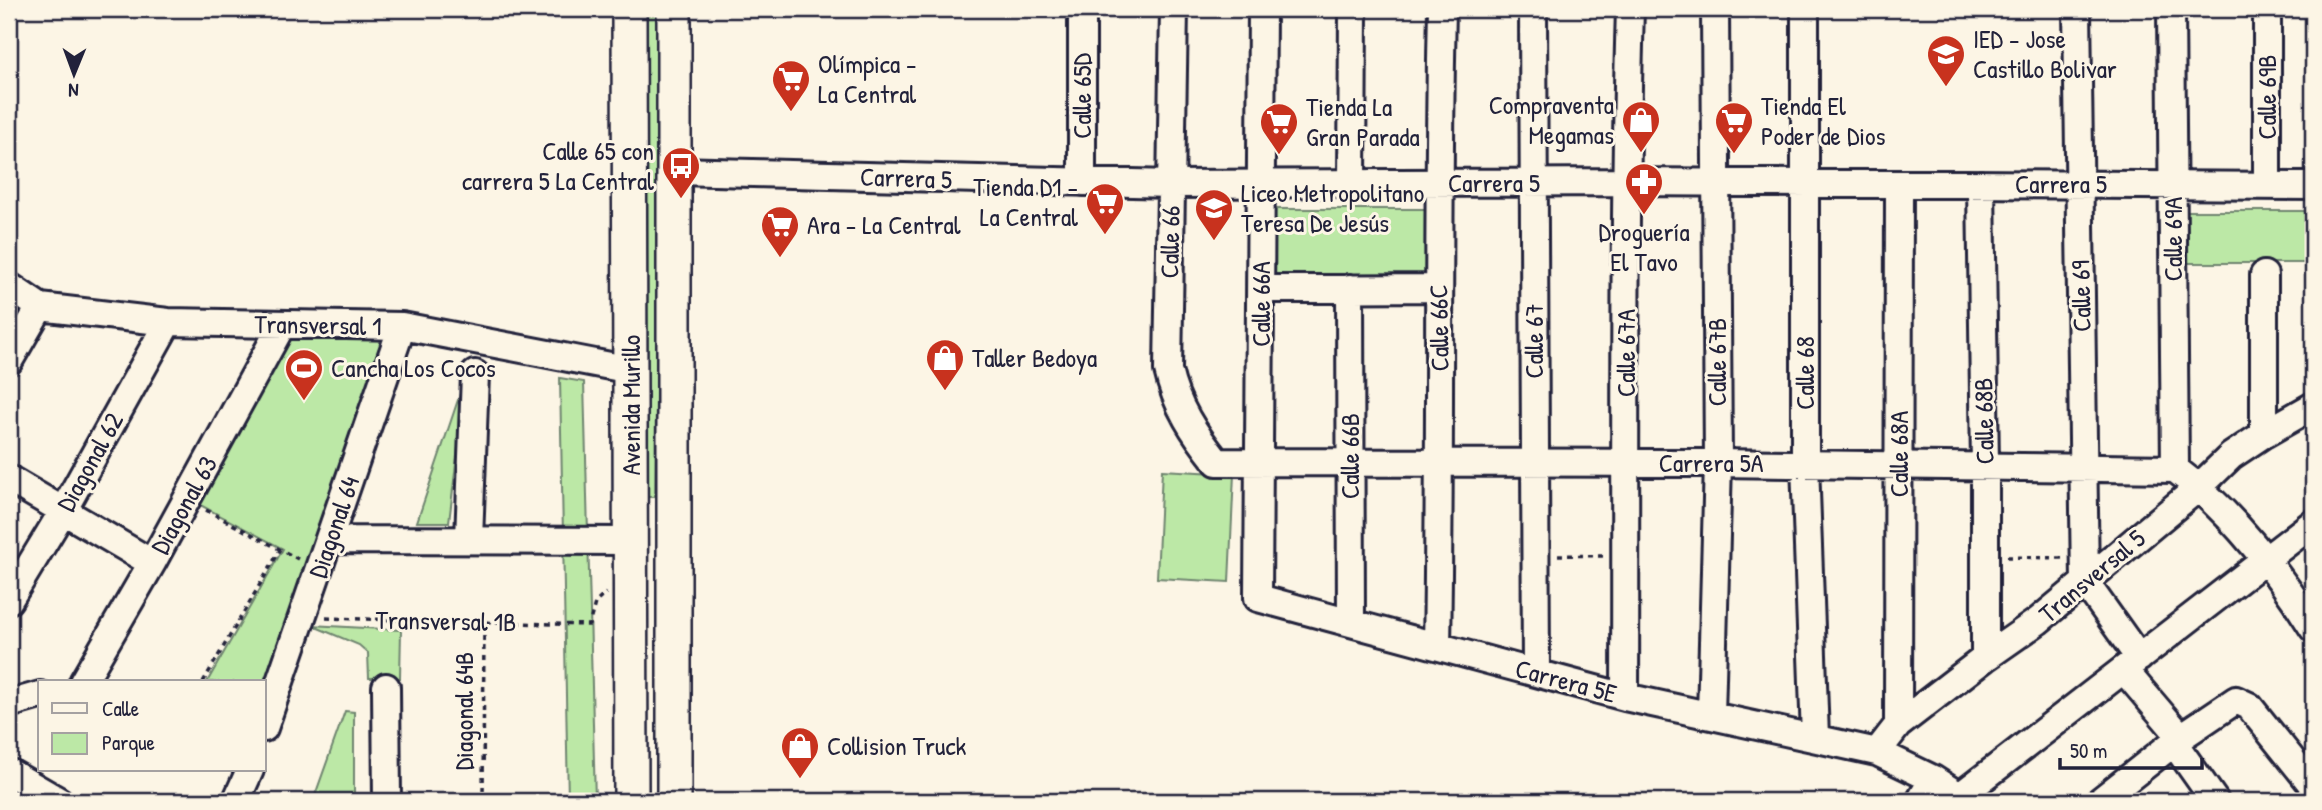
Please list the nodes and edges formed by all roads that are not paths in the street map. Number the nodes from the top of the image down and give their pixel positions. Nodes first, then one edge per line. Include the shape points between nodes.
1 (629, 9) edge
2 (674, 9) edge
3 (1082, 9) edge
4 (1174, 9) edge
5 (1262, 9) edge
6 (1353, 9) edge
7 (1443, 9) edge
8 (1533, 9) edge
9 (1630, 9) edge
10 (1715, 9) edge
11 (1805, 9) edge
12 (2077, 9) edge
13 (2171, 9) edge
14 (2267, 9) edge
15 (675, 172) junction
16 (1082, 182) junction
17 (1624, 182) junction
18 (1533, 183) junction
19 (1716, 183) junction
20 (1171, 184) junction
21 (1261, 184) junction
22 (1352, 184) junction
23 (1438, 184) junction
24 (1807, 184) junction
25 (1899, 184) junction
26 (1981, 184) junction
27 (2079, 184) junction
28 (2173, 184) junction
29 (2267, 185) junction
30 (2313, 186) edge
31 (2264, 275) dead end
32 (9, 286) edge
33 (1350, 288) junction
34 (1439, 288) junction
35 (1261, 289) junction
36 (40, 307) junction
37 (168, 322) junction
38 (282, 325) junction
39 (402, 326) junction
40 (9, 361) edge
41 (631, 370) junction
42 (475, 374) dead end
43 (2313, 406) edge
44 (2263, 434) junction
45 (1217, 462) joint
46 (1260, 463) junction
47 (1535, 463) junction
48 (1626, 463) junction
49 (1718, 463) junction
50 (1349, 464) junction
51 (1441, 464) junction
52 (1805, 464) junction
53 (1899, 465) junction
54 (1985, 465) junction
55 (2084, 467) junction
56 (2175, 468) junction
57 (9, 479) edge
58 (2199, 487) junction
59 (632, 507) junction
60 (674, 507) junction
61 (63, 511) junction
62 (2313, 523) edge
63 (330, 540) junction
64 (468, 540) junction
65 (632, 541) junction
66 (2266, 560) junction
67 (152, 563) junction
68 (2085, 570) junction
69 (1258, 598) joint
70 (9, 600) edge
71 (1351, 623) junction
72 (2313, 628) edge
73 (1437, 646) junction
74 (1985, 657) junction
75 (2131, 664) junction
76 (1536, 673) junction
77 (85, 680) edge
78 (386, 687) dead end
79 (38, 696) edge
80 (1625, 697) junction
81 (9, 704) edge
82 (1711, 715) junction
83 (266, 722) edge
84 (1898, 725) junction
85 (1815, 737) junction
86 (2178, 740) junction
87 (1877, 752) junction
88 (9, 772) edge
89 (245, 772) edge
90 (1933, 779) junction
91 (2313, 786) edge
92 (1964, 799) edge
93 (2106, 800) edge
94 (60, 801) edge
95 (236, 801) edge
96 (387, 801) edge
97 (631, 801) edge
98 (674, 801) edge
99 (1920, 801) edge
100 (2215, 801) edge

1 - 41 main road, Avenida Murillo
2 - 15 main road, Avenida Murillo
3 - 16 street, Calle 65D
4 - 20 street, Calle 66
5 - 21 street, Calle 66A
6 - 22 street
7 - 23 street, Calle 66C
8 - 18 street, Calle 67
9 - 17 street, Calle 67A
10 - 19 street, Calle 67B
11 - 24 street, Calle 68
12 - 27 street, Calle 69
13 - 28 street, Calle 69A
14 - 29 street, Calle 69B
15 - 16 street, Carrera 5
15 - 60 main road, Avenida Murillo
16 - 20 street, Carrera 5
17 - 18 street, Carrera 5
17 - 19 street, Carrera 5
17 - 48 street, Calle 67A
18 - 23 street, Carrera 5
18 - 47 street, Calle 67
19 - 24 street, Carrera 5
19 - 49 street, Calle 67B
20 - 21 street, Carrera 5
20 - 45 street, Calle 66 via 1168,370 1187,422
21 - 22 street, Carrera 5
21 - 35 street, Calle 66A
22 - 23 street, Carrera 5
23 - 34 street, Calle 66C
24 - 25 street, Carrera 5
24 - 52 street, Calle 68
25 - 26 street, Carrera 5
25 - 53 street, Calle 68A
26 - 27 street, Carrera 5
26 - 54 street, Calle 68B
27 - 28 street, Carrera 5
27 - 55 street, Calle 69
28 - 29 street, Carrera 5
28 - 56 street, Calle 69A
29 - 30 street, Carrera 5
31 - 44 street
32 - 36 street, Transversal 1
33 - 34 street
33 - 35 street
33 - 50 street, Calle 66B
34 - 51 street, Calle 66C
35 - 46 street, Calle 66A
36 - 37 street, Transversal 1
36 - 40 street
37 - 38 street, Transversal 1
37 - 61 street, Diagonal 62
38 - 39 street, Transversal 1
38 - 67 street, Diagonal 63
39 - 41 street, Transversal 1
39 - 63 street, Diagonal 64
41 - 59 main road, Avenida Murillo
42 - 64 street
43 - 44 street, Transversal 5
44 - 58 street, Transversal 5
45 - 46 street, Carrera 5A
46 - 50 street, Carrera 5A
46 - 69 street, Calle 66A
47 - 48 street, Carrera 5A
47 - 51 street, Carrera 5A
47 - 76 street, Calle 67
48 - 49 street, Carrera 5A
48 - 80 street, Calle 67A
49 - 52 street, Carrera 5A
49 - 82 street, Calle 67B
50 - 51 street, Carrera 5A
50 - 71 street, Calle 66B
51 - 73 street, Calle 66C
52 - 53 street, Carrera 5A
52 - 85 street, Calle 68
53 - 54 street, Carrera 5A
53 - 84 street, Calle 68A
54 - 55 street, Carrera 5A
54 - 74 street, Calle 68B
55 - 56 street, Carrera 5A
55 - 68 street, Calle 69
56 - 58 street
57 - 61 street
58 - 66 street
58 - 68 street, Transversal 5
59 - 60 main road
59 - 65 main road, Avenida Murillo
60 - 98 main road, Avenida Murillo
61 - 67 street
61 - 70 street, Diagonal 62
62 - 66 street
63 - 64 street
63 - 83 street, Diagonal 64
64 - 65 street
65 - 97 main road, Avenida Murillo
66 - 72 street
66 - 75 street
67 - 77 street, Diagonal 63
68 - 74 street, Transversal 5 via 2038,621
68 - 75 street
69 - 71 street, Carrera 5E
71 - 73 street, Carrera 5E
73 - 76 street, Carrera 5E
74 - 84 street, Transversal 5
75 - 86 street
75 - 92 street
76 - 80 street, Carrera 5E
78 - 96 street
79 - 81 street
80 - 82 street, Carrera 5E
82 - 85 street, Carrera 5E
84 - 87 street, Transversal 5
85 - 87 street, Carrera 5E
86 - 91 street via 2236,700 2249,706
86 - 93 street
86 - 100 street
87 - 90 street, Carrera 5E
88 - 94 street
89 - 95 street
90 - 92 street, Carrera 5E
90 - 99 street

